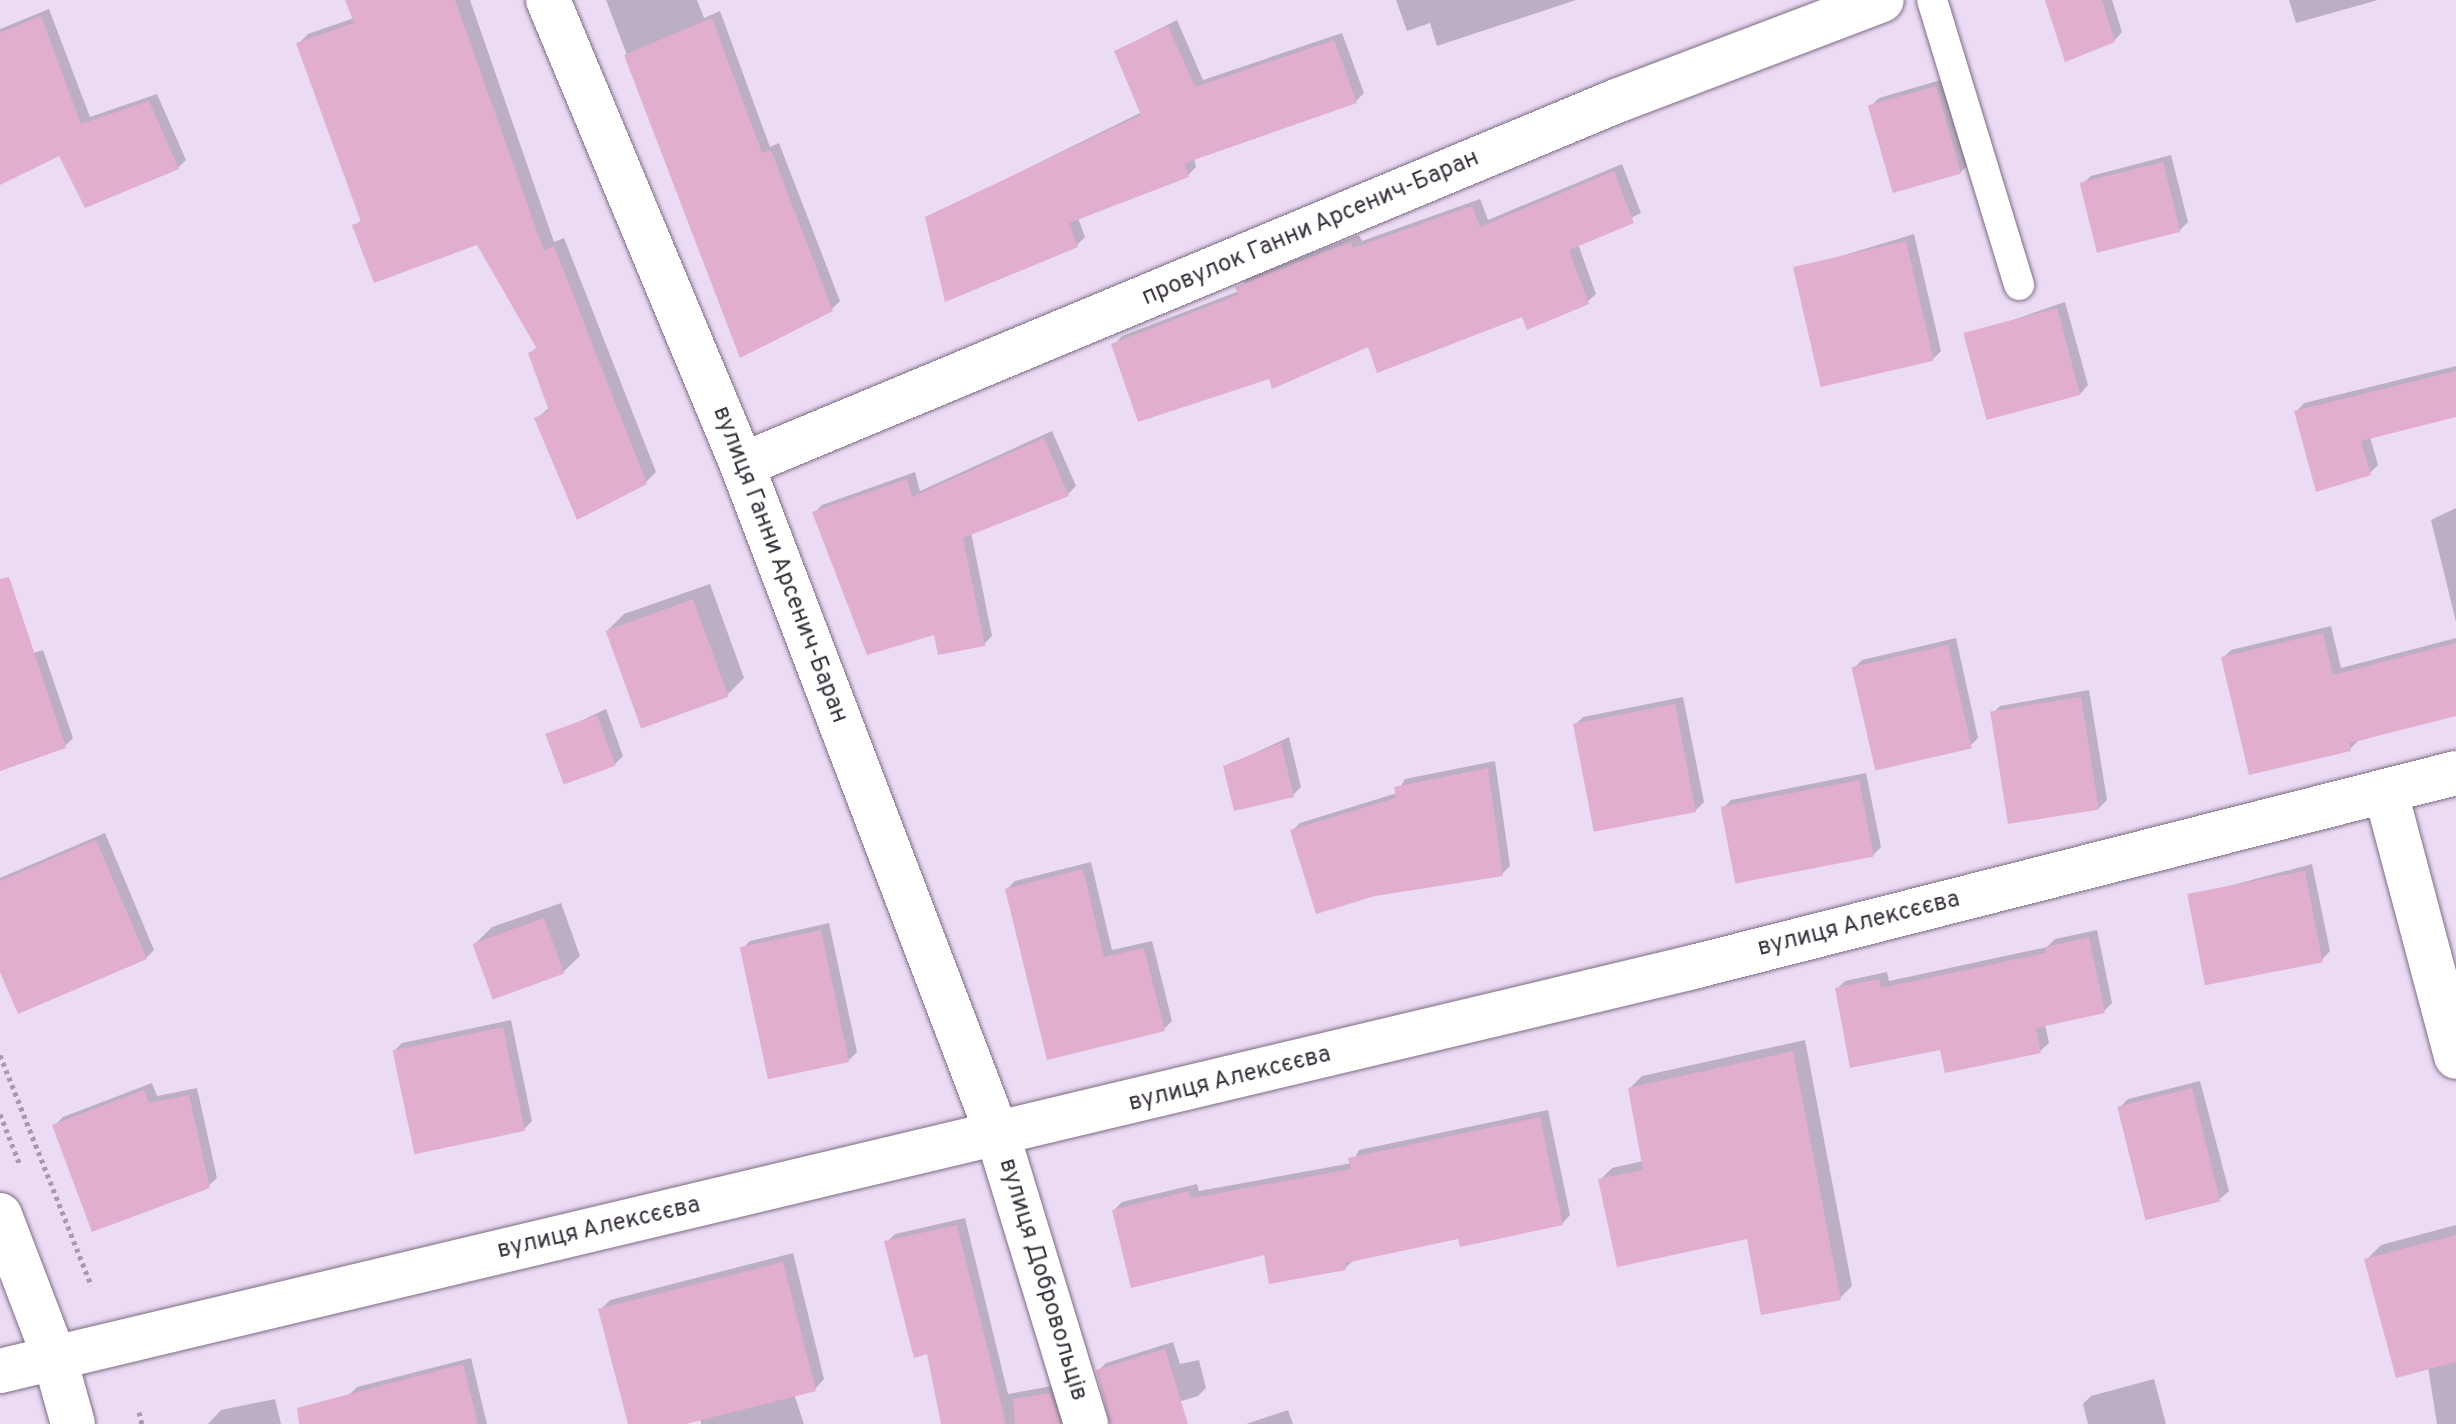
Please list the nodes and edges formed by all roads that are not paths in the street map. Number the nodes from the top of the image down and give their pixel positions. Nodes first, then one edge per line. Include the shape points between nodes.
1 (548, 0) edge
2 (1882, 0) edge
3 (1932, 0) edge
4 (2019, 285) dead end
5 (742, 465) junction
6 (2456, 773) edge
7 (2386, 793) junction
8 (2456, 1057) edge
9 (998, 1136) junction
10 (0, 1215) edge
11 (55, 1359) junction
12 (0, 1371) edge
13 (73, 1424) edge
14 (1086, 1424) edge

1 - 5 street, вулиця Ганни Арсенич-Баран
2 - 5 street, провулок Ганни Арсенич-Баран via 1619,100
3 - 4 lane
5 - 9 street, вулиця Ганни Арсенич-Баран
6 - 7 street, вулиця Алексєєва
7 - 8 street
7 - 9 street, вулиця Алексєєва
9 - 11 street, вулиця Алексєєва
9 - 14 street, вулиця Добровольців
10 - 11 street
11 - 12 street, вулиця Алексєєва
11 - 13 street

